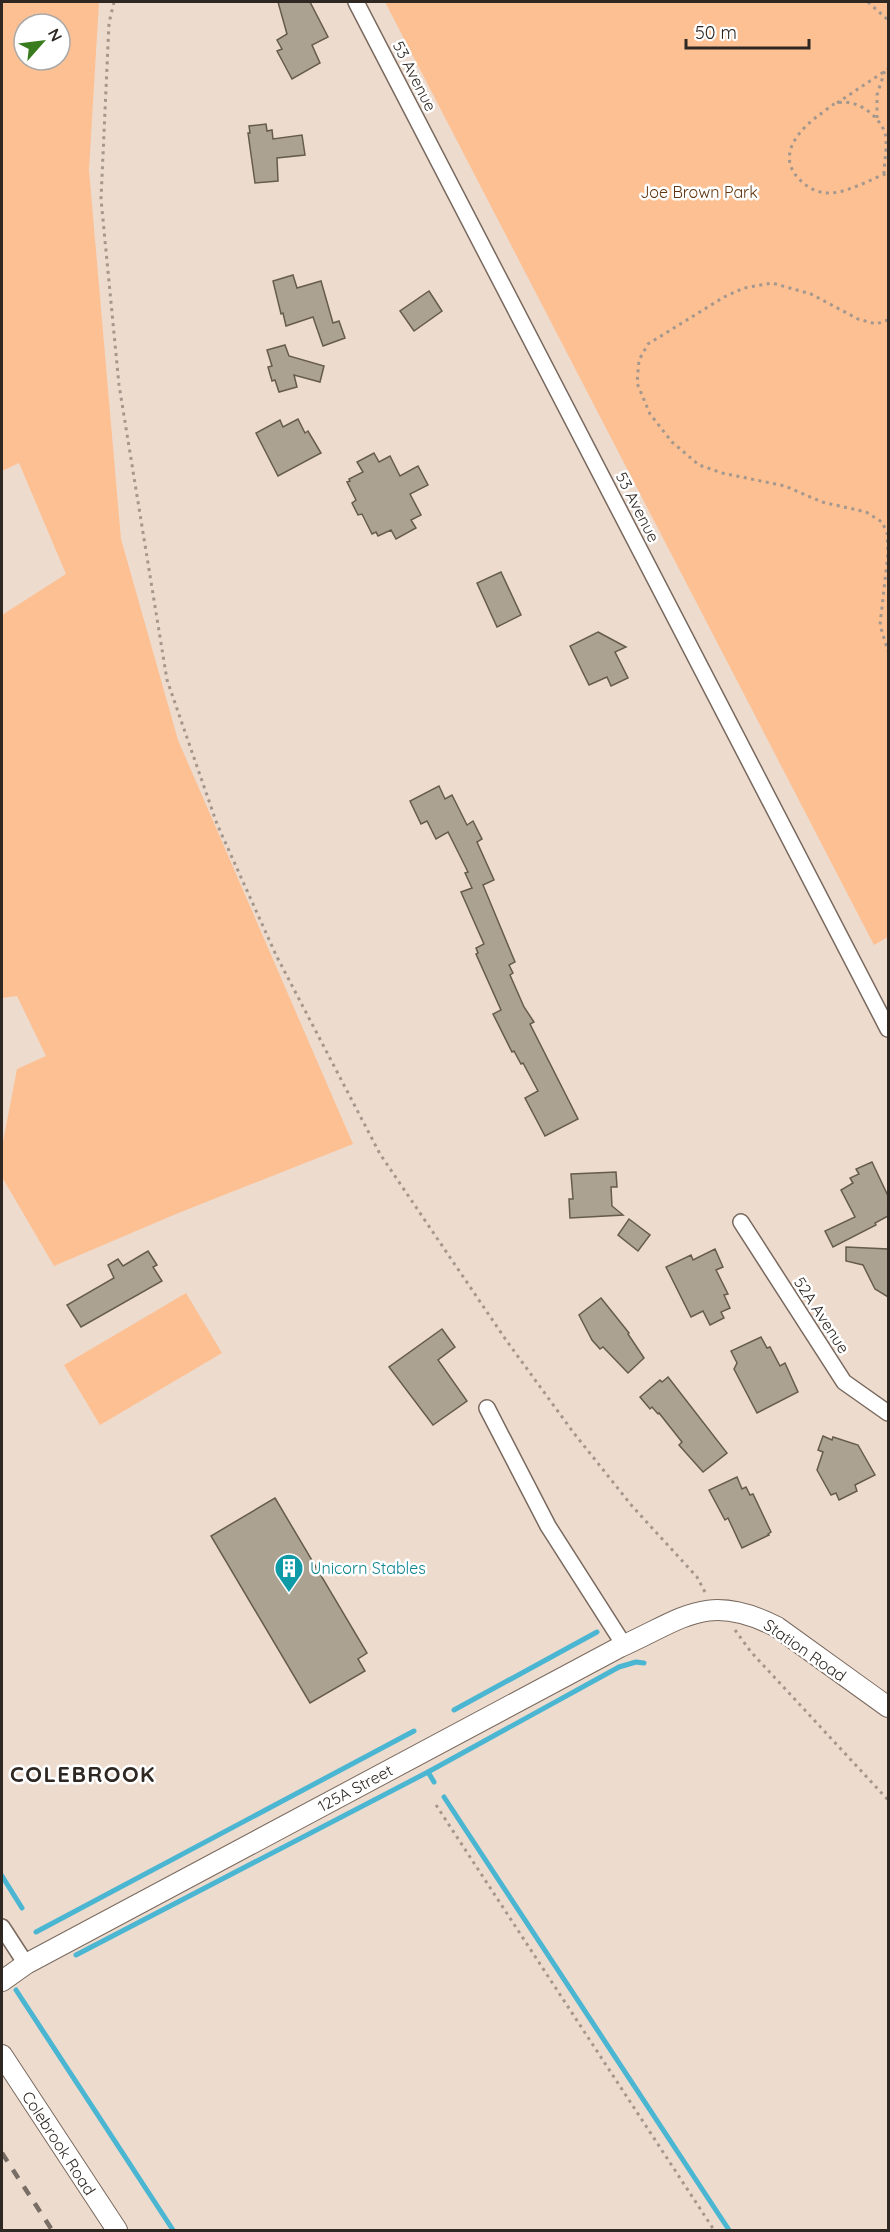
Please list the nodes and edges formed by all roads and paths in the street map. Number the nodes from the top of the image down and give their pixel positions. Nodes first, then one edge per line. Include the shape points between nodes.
1 (114, 2) edge
2 (356, 2) edge
3 (868, 2) edge
4 (888, 20) edge
5 (887, 70) edge
6 (835, 104) junction
7 (877, 118) junction
8 (887, 135) edge
9 (888, 173) edge
10 (884, 174) junction
11 (888, 320) edge
12 (888, 651) edge
13 (888, 1029) edge
14 (741, 1221) dead end
15 (488, 1408) dead end
16 (888, 1413) edge
17 (722, 1610) junction
18 (624, 1645) junction
19 (888, 1707) edge
20 (888, 1800) edge
21 (436, 1805) dead end
22 (2, 1927) edge
23 (26, 1964) junction
24 (2, 1981) edge
25 (2, 2055) edge
26 (117, 2230) edge
27 (714, 2230) edge

1 - 17 path via 109,23 100,200 119,385 167,680 217,824 276,955 380,1154 566,1423
2 - 13 street, 53 Avenue
3 - 4 path
5 - 6 path
5 - 7 path via 877,94
6 - 7 path via 856,104
6 - 10 path via 796,135 789,156 794,173 817,191 832,193
7 - 8 path
8 - 10 path
9 - 10 path
11 - 12 path via 876,324 858,319 811,294 772,283 744,288 648,344 639,360 637,383 650,414 672,442 699,465 785,486 822,502 866,512 882,522 888,533 888,553 880,625
14 - 16 street, 52A Avenue via 844,1382
15 - 18 street via 548,1526
17 - 18 street, 125A Street via 683,1616
17 - 19 street, Station Road via 757,1617 777,1627
17 - 20 path via 751,1652
18 - 23 street, 125A Street
21 - 27 path
22 - 23 street
23 - 24 street, 125A Street
25 - 26 street, Colebrook Road

